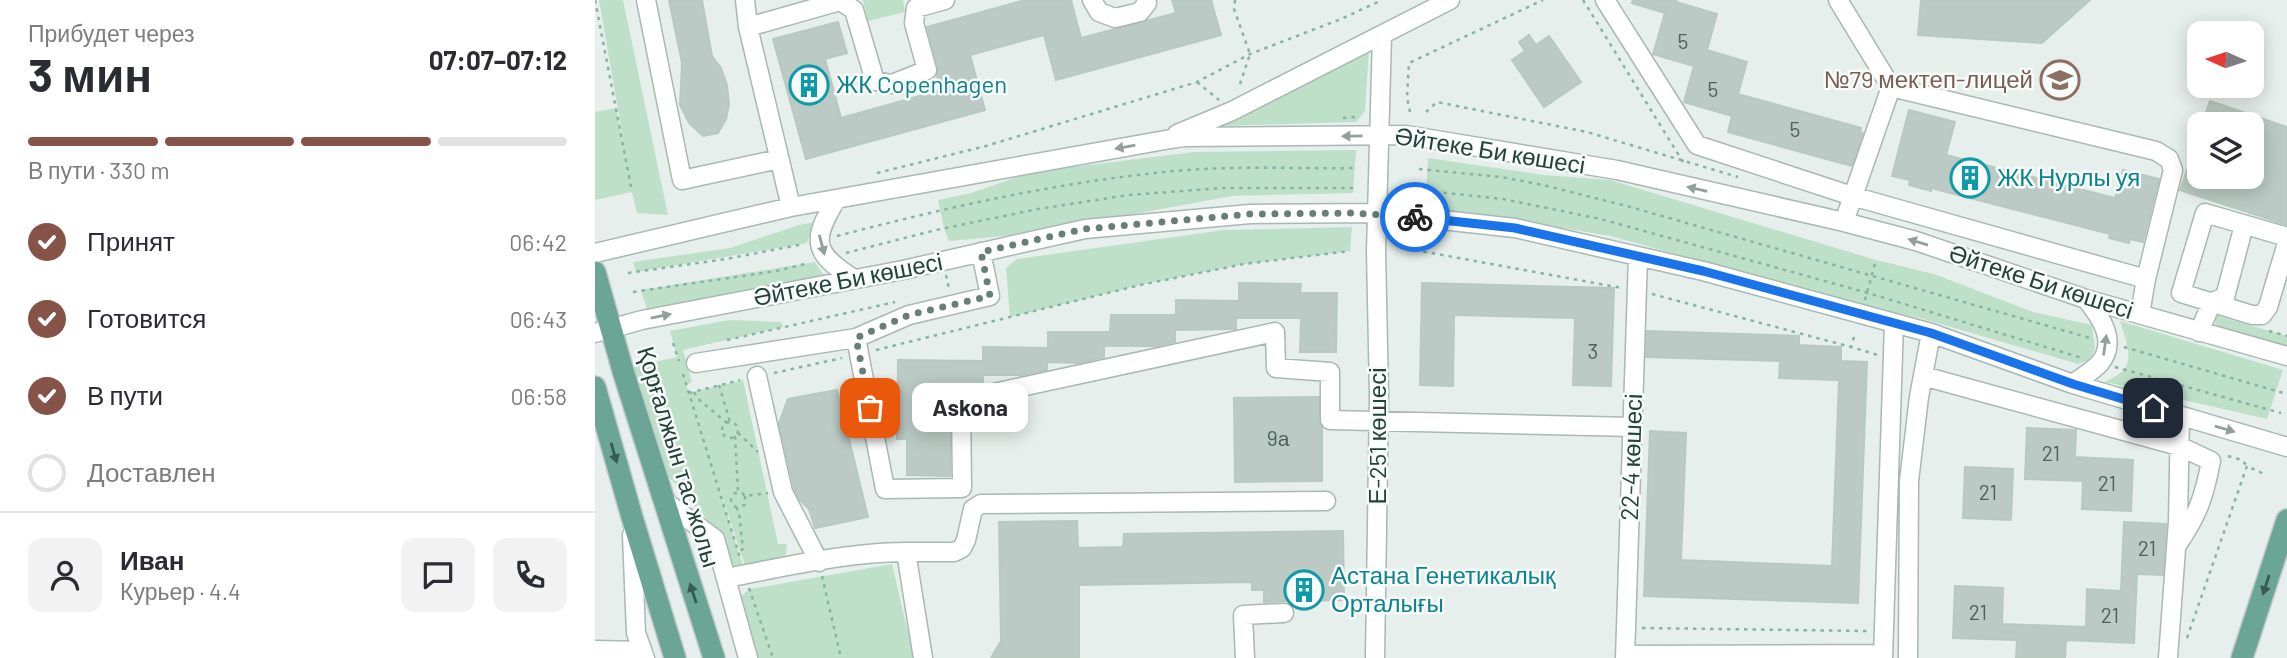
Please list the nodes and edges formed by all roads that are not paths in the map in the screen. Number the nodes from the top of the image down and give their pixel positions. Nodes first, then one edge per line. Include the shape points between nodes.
1 (646, 0) edge
2 (745, 0) edge
3 (945, 0) edge
4 (1092, 0) edge
5 (1146, 0) edge
6 (1450, 0) edge
7 (1605, 0) edge
8 (1837, 0) edge
9 (748, 27) junction
10 (1382, 36) junction
11 (1891, 87) junction
12 (1380, 135) junction
13 (1165, 140) junction
14 (779, 159) junction
15 (1852, 196) junction
16 (836, 200) junction
17 (791, 207) junction
18 (1378, 214) junction
19 (1844, 222) junction
20 (2244, 225) junction
21 (2287, 237) edge
22 (2287, 243) edge
23 (981, 252) junction
24 (595, 253) edge
25 (1638, 256) junction
26 (595, 272) edge
27 (854, 279) junction
28 (2145, 279) junction
29 (2086, 299) junction
30 (2212, 302) junction
31 (2140, 314) junction
32 (1894, 323) junction
33 (603, 331) edge
34 (2199, 332) junction
35 (1931, 333) junction
36 (858, 346) junction
37 (2287, 356) edge
38 (696, 363) dead end
39 (757, 376) road end
40 (1923, 376) junction
41 (2073, 384) junction
42 (595, 387) edge
43 (2180, 416) junction
44 (1378, 421) junction
45 (1633, 427) junction
46 (2179, 446) junction
47 (2287, 447) edge
48 (663, 500) junction
49 (1326, 501) dead end
50 (632, 517) junction
51 (2287, 520) edge
52 (2177, 545) junction
53 (906, 551) junction
54 (819, 562) junction
55 (736, 576) junction
56 (1284, 613) dead end
57 (595, 650) edge
58 (643, 654) edge
59 (2241, 654) edge
60 (1883, 656) edge
61 (1625, 657) edge
62 (675, 658) edge
63 (714, 658) edge
64 (748, 658) edge
65 (923, 658) edge
66 (1245, 658) edge
67 (1375, 658) edge
68 (1908, 658) edge
69 (2168, 658) edge

1 - 14 street via 682,180
2 - 9 street
3 - 9 street via 916,8 914,23 926,70 892,84 875,82 854,9 840,1
4 - 5 street via 1099,12 1115,18 1140,12
6 - 10 street
7 - 15 street via 1697,145
8 - 11 street
9 - 14 street
10 - 12 street, Е-251 көшесі
10 - 13 street
11 - 15 street
11 - 28 street via 2156,151 2169,159 2173,170
12 -> 13 street, Әйтеке Би көшесі
12 - 18 street, Е-251 көшесі
19 -> 12 street, Әйтеке Би көшесі via 1617,170 1406,135
13 -> 16 street, Әйтеке Би көшесі
14 - 17 street
15 - 19 street
15 - 28 street
16 - 17 street, Әйтеке Би көшесі
16 -> 27 street via 823,220 819,241 827,259
17 - 24 street, Әйтеке Би көшесі
18 - 23 street, Әйтеке Би көшесі via 1250,214 1085,229
18 - 25 street, Әйтеке Би көшесі via 1515,228
18 - 44 street, Е-251 көшесі
29 -> 19 street, Әйтеке Би көшесі via 1916,241
20 - 21 street
20 - 30 street via 2225,297
20 - 30 street via 2205,213 2181,293
22 - 30 street via 2265,314 2257,316
23 - 27 street, Әйтеке Би көшесі
23 - 36 street via 990,296 953,313 909,315
25 - 32 street, Әйтеке Би көшесі
25 - 45 street, 22-4 көшесі
26 - 33 main road, Қорғалжын тас жолы
33 -> 27 street, Әйтеке Би көшесі
28 - 31 street
29 - 31 street, Әйтеке Би көшесі
41 -> 29 street via 2100,363 2106,351 2106,330
30 - 34 street
31 - 34 street, Әйтеке Би көшесі
32 - 35 street, Әйтеке Би көшесі
32 - 60 street
33 - 48 main road, Қорғалжын тас жолы
34 - 37 street, Әйтеке Би көшесі
35 - 40 street
35 - 41 street, Әйтеке Би көшесі
36 - 38 street
36 - 44 street via 885,489 962,488 961,400 1276,332 1276,369 1330,372 1330,420
39 - 54 street via 783,492
40 - 46 street
40 - 68 street via 1909,481
41 - 43 street, Әйтеке Би көшесі
42 -> 50 main road
43 - 46 street
43 -> 47 street, Әйтеке Би көшесі
44 - 45 street
44 - 67 street, Е-251 көшесі
45 - 61 street, 22-4 көшесі
46 - 52 street
46 - 52 street via 2211,461 2204,496
48 - 55 street via 715,539
63 -> 48 main road, Қорғалжын тас жолы
49 - 53 street via 981,504 973,509 962,548 954,552
50 - 58 street via 636,633
50 - 62 main road
51 -> 59 main road
52 - 69 street
53 - 54 street
53 - 65 street
54 - 55 street
55 - 64 street
56 - 66 street via 1243,615
57 - 58 street
60 - 61 street

